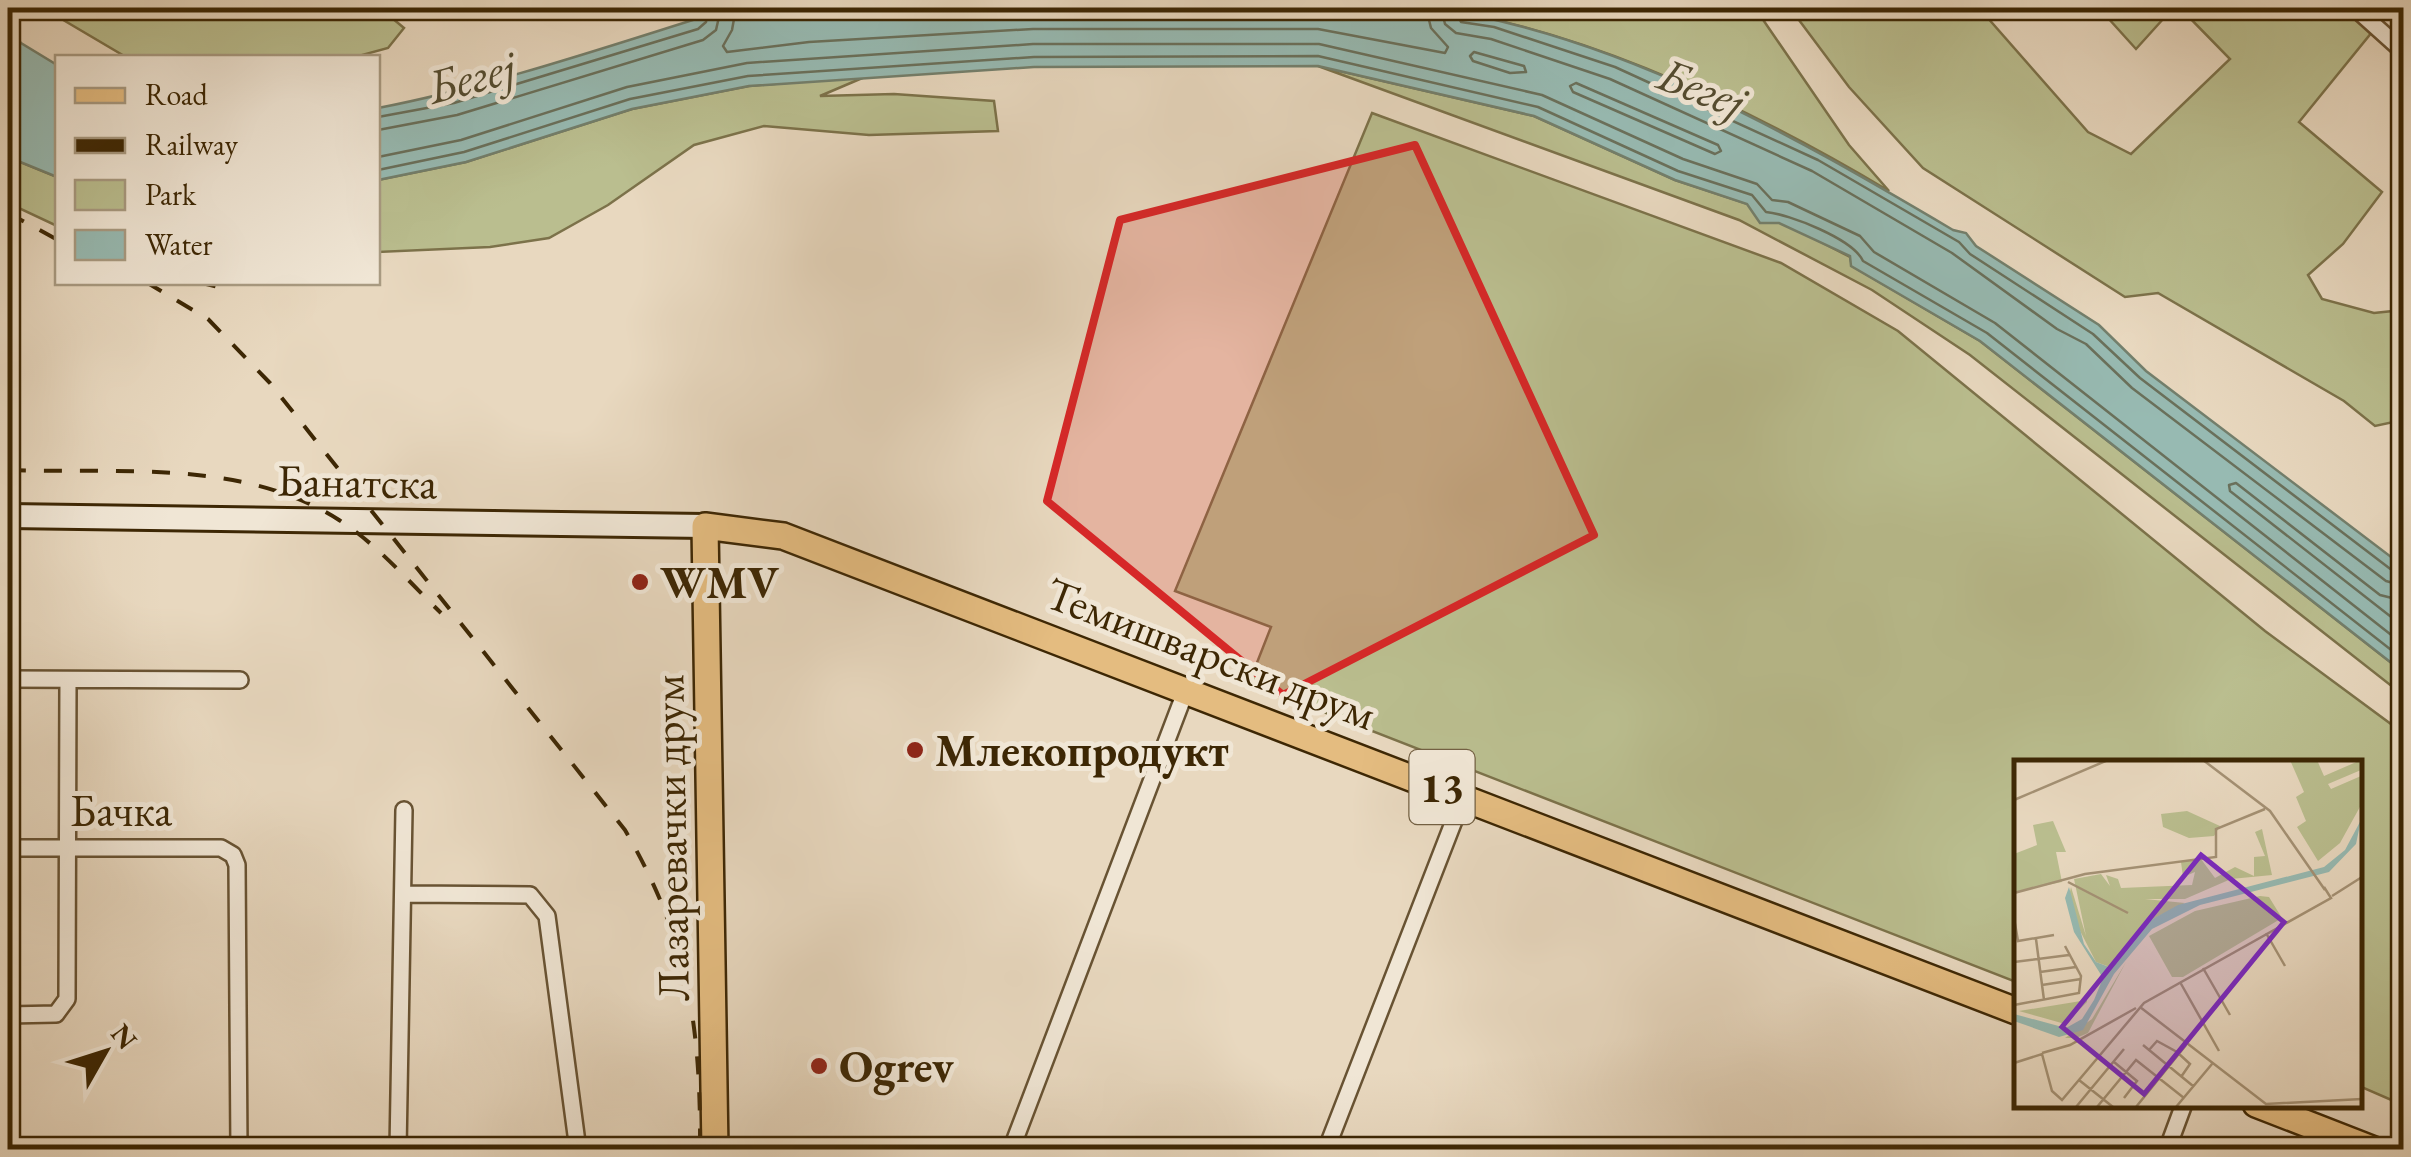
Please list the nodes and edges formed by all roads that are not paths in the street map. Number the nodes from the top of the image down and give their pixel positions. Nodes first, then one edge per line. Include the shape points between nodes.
1 (2355, 8) edge
2 (2404, 52) edge
3 (8, 516) edge
4 (706, 526) junction
5 (8, 678) edge
6 (68, 680) junction
7 (240, 680) dead end
8 (1186, 690) junction
9 (1464, 796) junction
10 (404, 810) dead end
11 (8, 848) edge
12 (65, 848) junction
13 (404, 894) junction
14 (2014, 1010) edge
15 (8, 1015) edge
16 (2183, 1107) edge
17 (2264, 1107) edge
18 (240, 1150) edge
19 (398, 1150) edge
20 (578, 1150) edge
21 (715, 1150) edge
22 (1011, 1150) edge
23 (1326, 1150) edge
24 (2167, 1150) edge
25 (2374, 1150) edge

1 - 2 street
3 - 4 main road, Банатска
4 - 8 main road, Темишварски друм / 13 via 783,536
4 - 21 main road, Лазаревачки друм
5 - 6 street
6 - 7 street
6 - 12 street
8 - 9 main road, Темишварски друм / 13
8 - 22 street
9 - 14 main road, Темишварски друм / 13
9 - 23 street
10 - 13 street
11 - 12 street, Бачка
12 - 15 street via 67,999 56,1014
12 - 18 street, Бачка via 222,848 233,855
13 - 19 street
13 - 20 street via 530,895 541,904
16 - 24 street
17 - 25 main road

